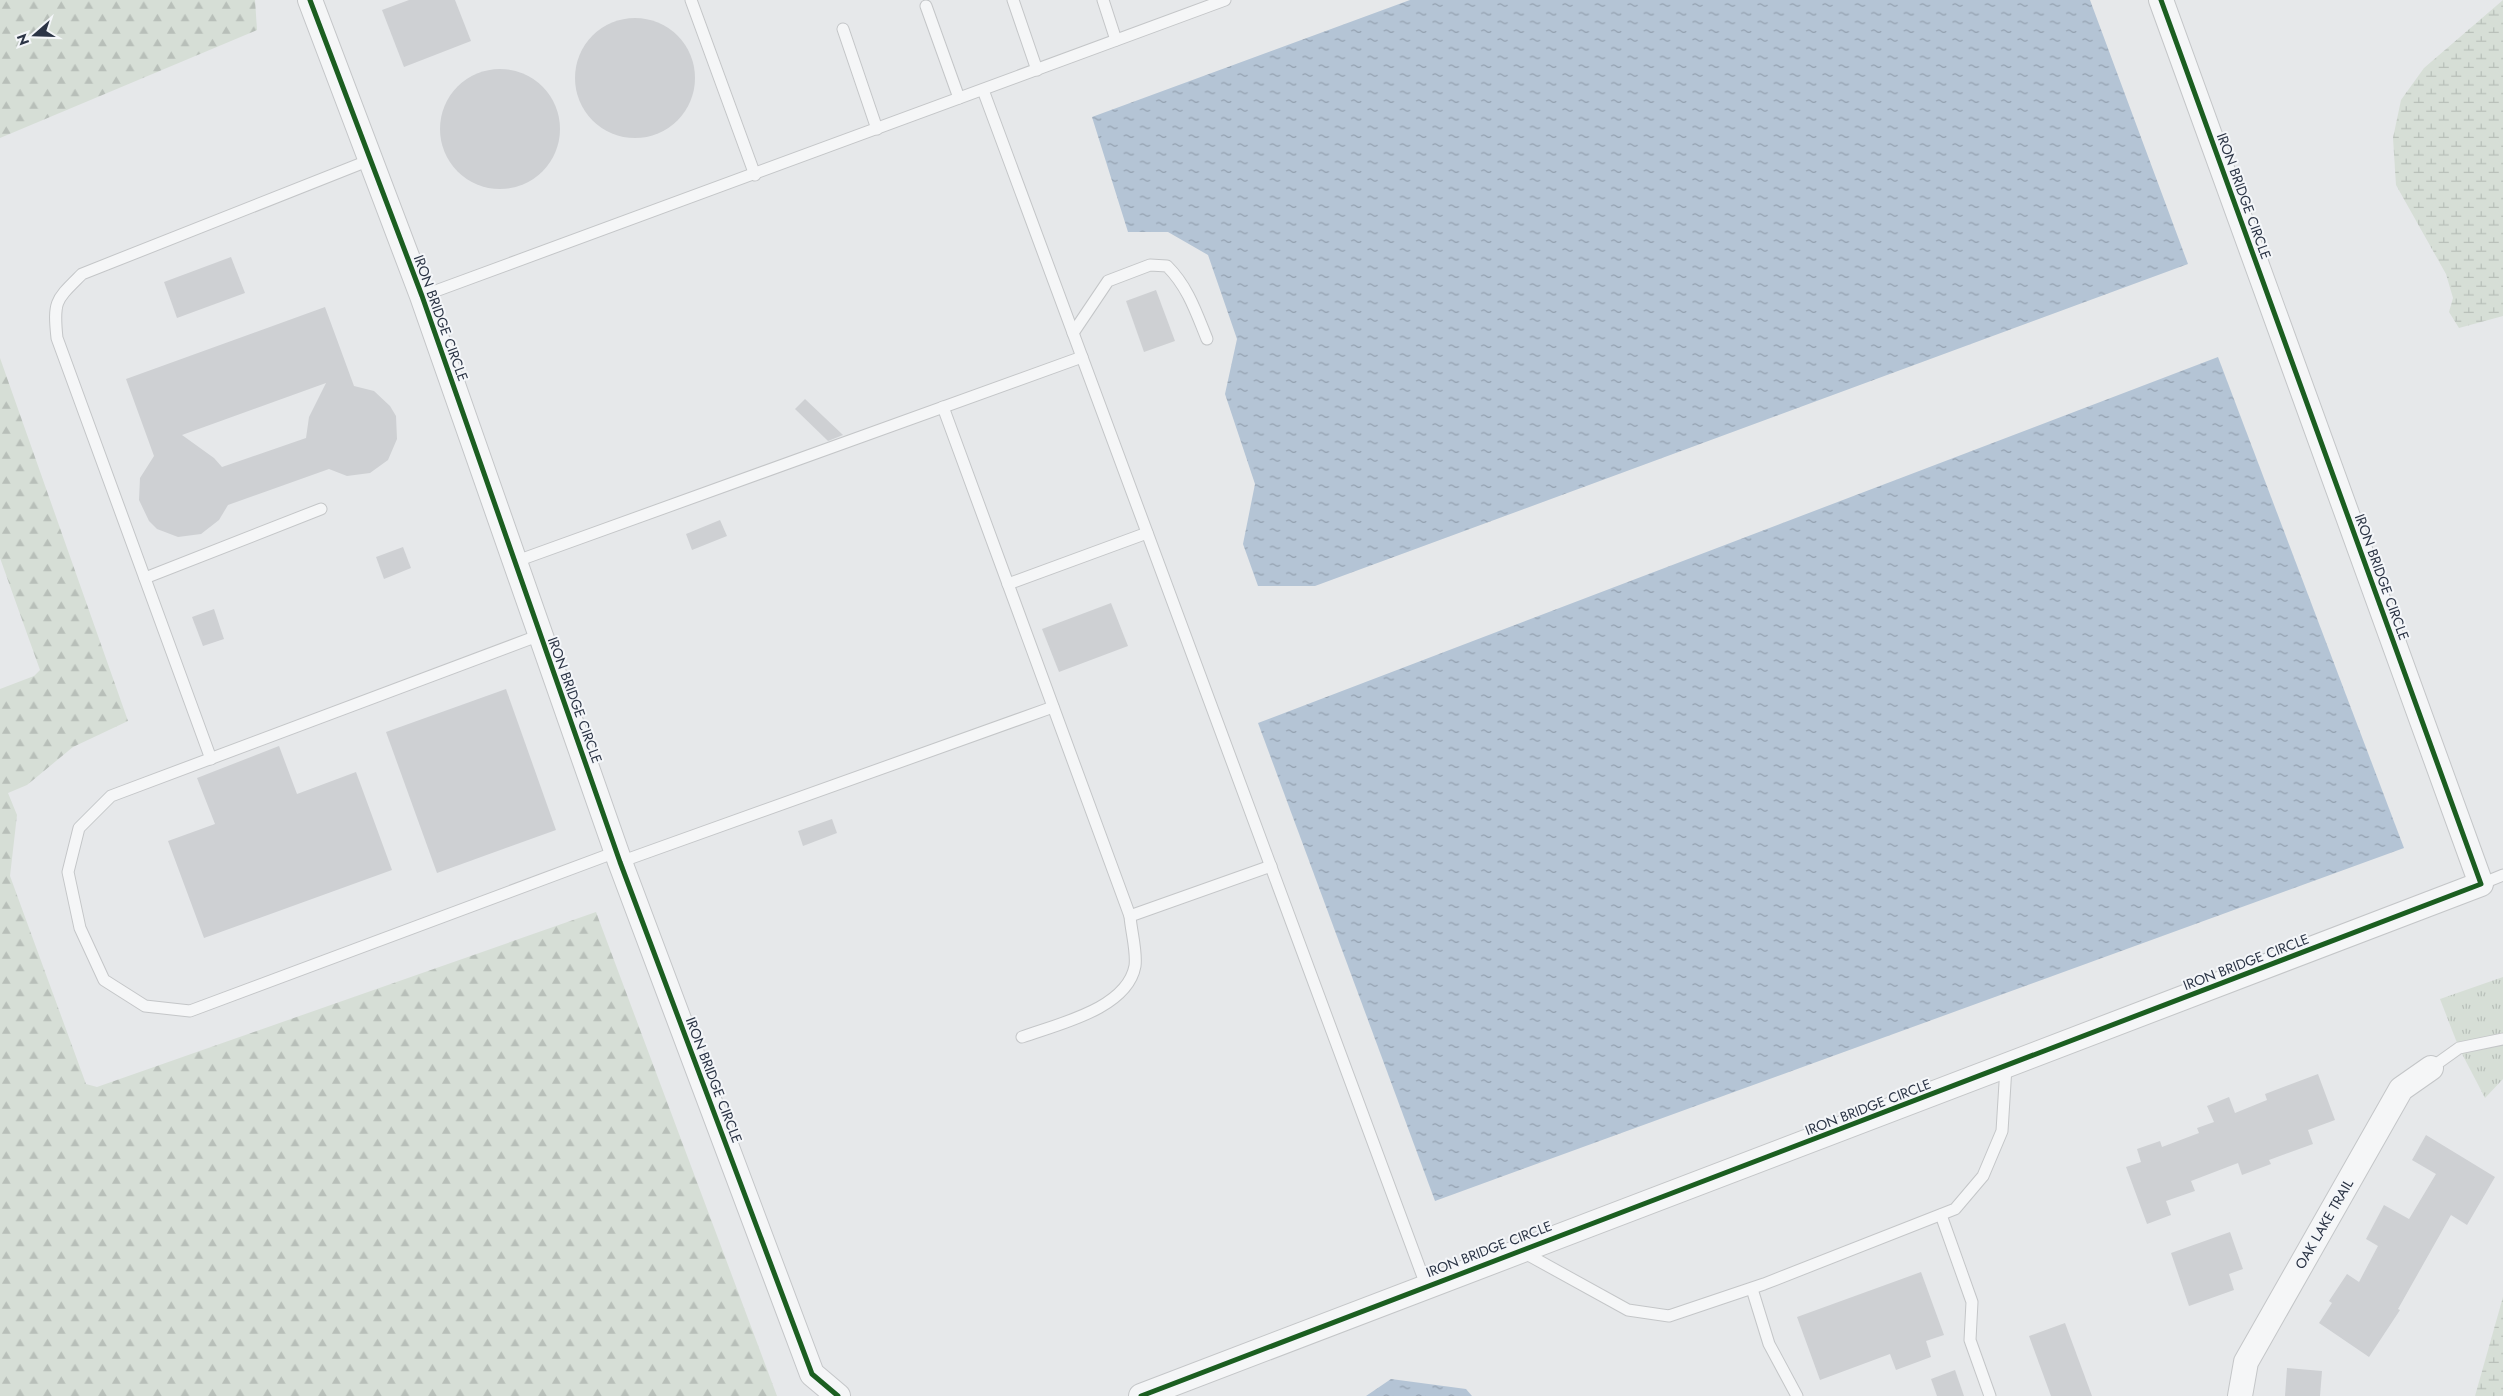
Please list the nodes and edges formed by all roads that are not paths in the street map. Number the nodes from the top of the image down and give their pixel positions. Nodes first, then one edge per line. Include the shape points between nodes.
1 (310, 0) edge
2 (691, 0) edge
3 (1013, 0) edge
4 (1103, 0) edge
5 (1225, 0) edge
6 (2161, 0) edge
7 (926, 6) dead end
8 (843, 29) dead end
9 (1116, 40) junction
10 (1037, 70) junction
11 (983, 90) junction
12 (959, 98) junction
13 (878, 129) junction
14 (370, 160) junction
15 (755, 175) junction
16 (422, 296) junction
17 (1073, 333) junction
18 (1207, 340) dead end
19 (1082, 357) junction
20 (943, 407) junction
21 (321, 509) dead end
22 (1147, 533) junction
23 (514, 562) junction
24 (145, 578) junction
25 (1008, 584) junction
26 (540, 635) junction
27 (1053, 707) junction
28 (211, 759) junction
29 (618, 857) junction
30 (1271, 866) junction
31 (2503, 876) edge
32 (2481, 884) junction
33 (1130, 916) junction
34 (1022, 1037) dead end
35 (2503, 1038) edge
36 (2006, 1067) junction
37 (2431, 1068) joint
38 (1941, 1215) junction
39 (1519, 1250) junction
40 (1426, 1286) junction
41 (1752, 1289) junction
42 (838, 1396) edge
43 (1141, 1396) edge
44 (1797, 1396) edge
45 (1990, 1396) edge
46 (2240, 1396) edge

1 - 14 street, IRON BRIDGE CIRCLE
2 - 15 lane
3 - 10 lane
4 - 9 lane
5 - 9 lane
6 - 32 street, IRON BRIDGE CIRCLE
7 - 12 lane
8 - 13 lane
9 - 10 lane
10 - 11 lane
11 - 12 lane
11 - 17 lane
12 - 13 lane
13 - 15 lane
14 - 16 street, IRON BRIDGE CIRCLE
14 - 24 lane via 82,274 58,298 54,312 57,338
15 - 16 lane
16 - 23 street, IRON BRIDGE CIRCLE
17 - 18 lane via 1108,281 1150,265 1167,266 1179,278 1191,297
17 - 19 lane
19 - 20 lane
19 - 22 lane
20 - 23 lane
20 - 25 lane
21 - 24 lane
22 - 25 lane
22 - 30 lane
23 - 26 street, IRON BRIDGE CIRCLE
24 - 28 lane
25 - 27 lane
26 - 28 lane
26 - 29 street, IRON BRIDGE CIRCLE
27 - 29 lane
27 - 33 lane
28 - 29 lane via 111,796 79,828 68,872 80,928 104,980 145,1006 190,1010
29 - 42 street, IRON BRIDGE CIRCLE via 812,1374
30 - 33 lane
30 - 40 lane
31 - 32 lane
32 - 36 street, IRON BRIDGE CIRCLE
33 - 34 lane via 1135,965 1128,984 1102,1007
35 - 37 lane via 2458,1048
36 - 38 lane via 2002,1130 1987,1167 1955,1209
36 - 39 street, IRON BRIDGE CIRCLE
37 - 46 street, OAK LAKE TRAIL via 2401,1088 2246,1362
38 - 41 lane
38 - 45 lane via 1972,1302 1970,1340
39 - 40 street, IRON BRIDGE CIRCLE
39 - 41 lane via 1628,1310 1669,1316
40 - 43 street, IRON BRIDGE CIRCLE
41 - 44 lane via 1769,1344

